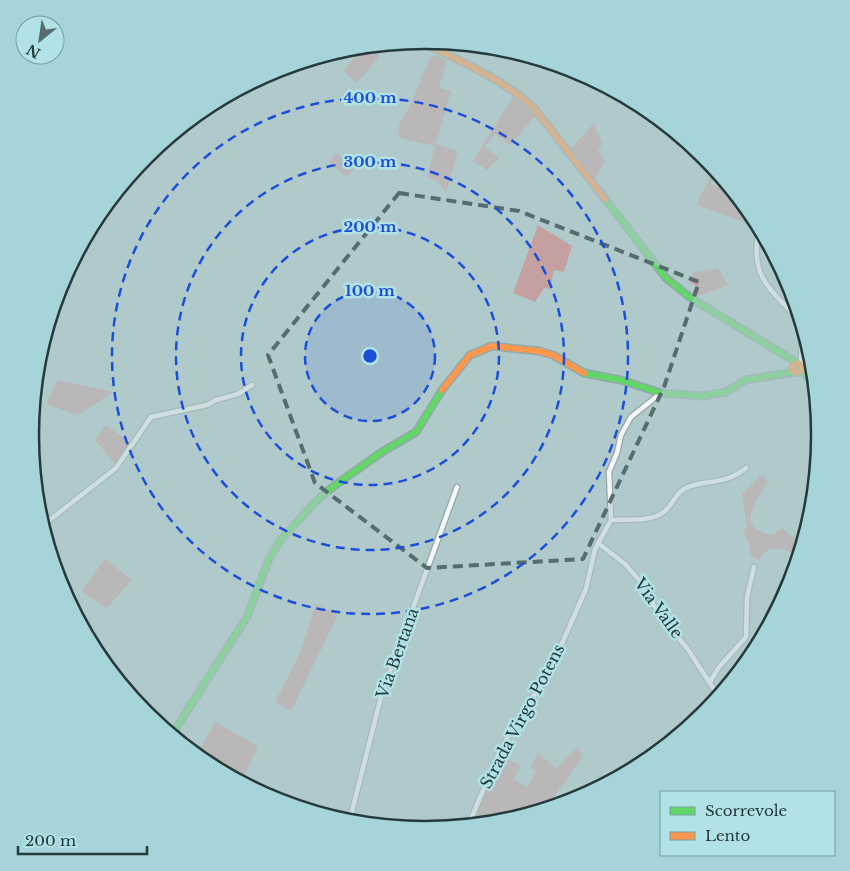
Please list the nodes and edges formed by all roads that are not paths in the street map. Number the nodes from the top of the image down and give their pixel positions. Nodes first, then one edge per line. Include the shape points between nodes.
1 (435, 49) edge
2 (757, 237) edge
3 (791, 313) edge
4 (800, 345) edge
5 (797, 368) junction
6 (807, 379) edge
7 (252, 385) dead end
8 (661, 393) junction
9 (746, 468) dead end
10 (457, 487) dead end
11 (611, 520) junction
12 (48, 521) edge
13 (598, 543) junction
14 (754, 567) dead end
15 (710, 682) junction
16 (715, 690) edge
17 (176, 730) edge
18 (351, 814) edge
19 (471, 818) edge

1 - 5 street via 520,95 550,128 666,278 691,298 783,353
2 - 3 street via 758,268 767,285
4 - 5 street
5 - 6 street
5 - 8 street via 787,375 745,380 717,395
7 - 12 street via 206,406 155,414 112,472
8 - 11 street via 631,417 620,435 608,482
8 - 17 street via 621,380 580,372 553,355 539,351 492,346 470,355 436,397 416,432 334,486 280,541 269,559 247,617
9 - 11 street via 733,478 680,491 668,508 656,516
10 - 18 street, Via Bertana via 382,692
11 - 13 street, Strada Virgo Potens
13 - 15 street, Via Valle via 639,580 660,616
13 - 19 street, Strada Virgo Potens via 586,589 548,675 498,755
14 - 15 street via 747,597 746,637
15 - 16 street, Via Valle

